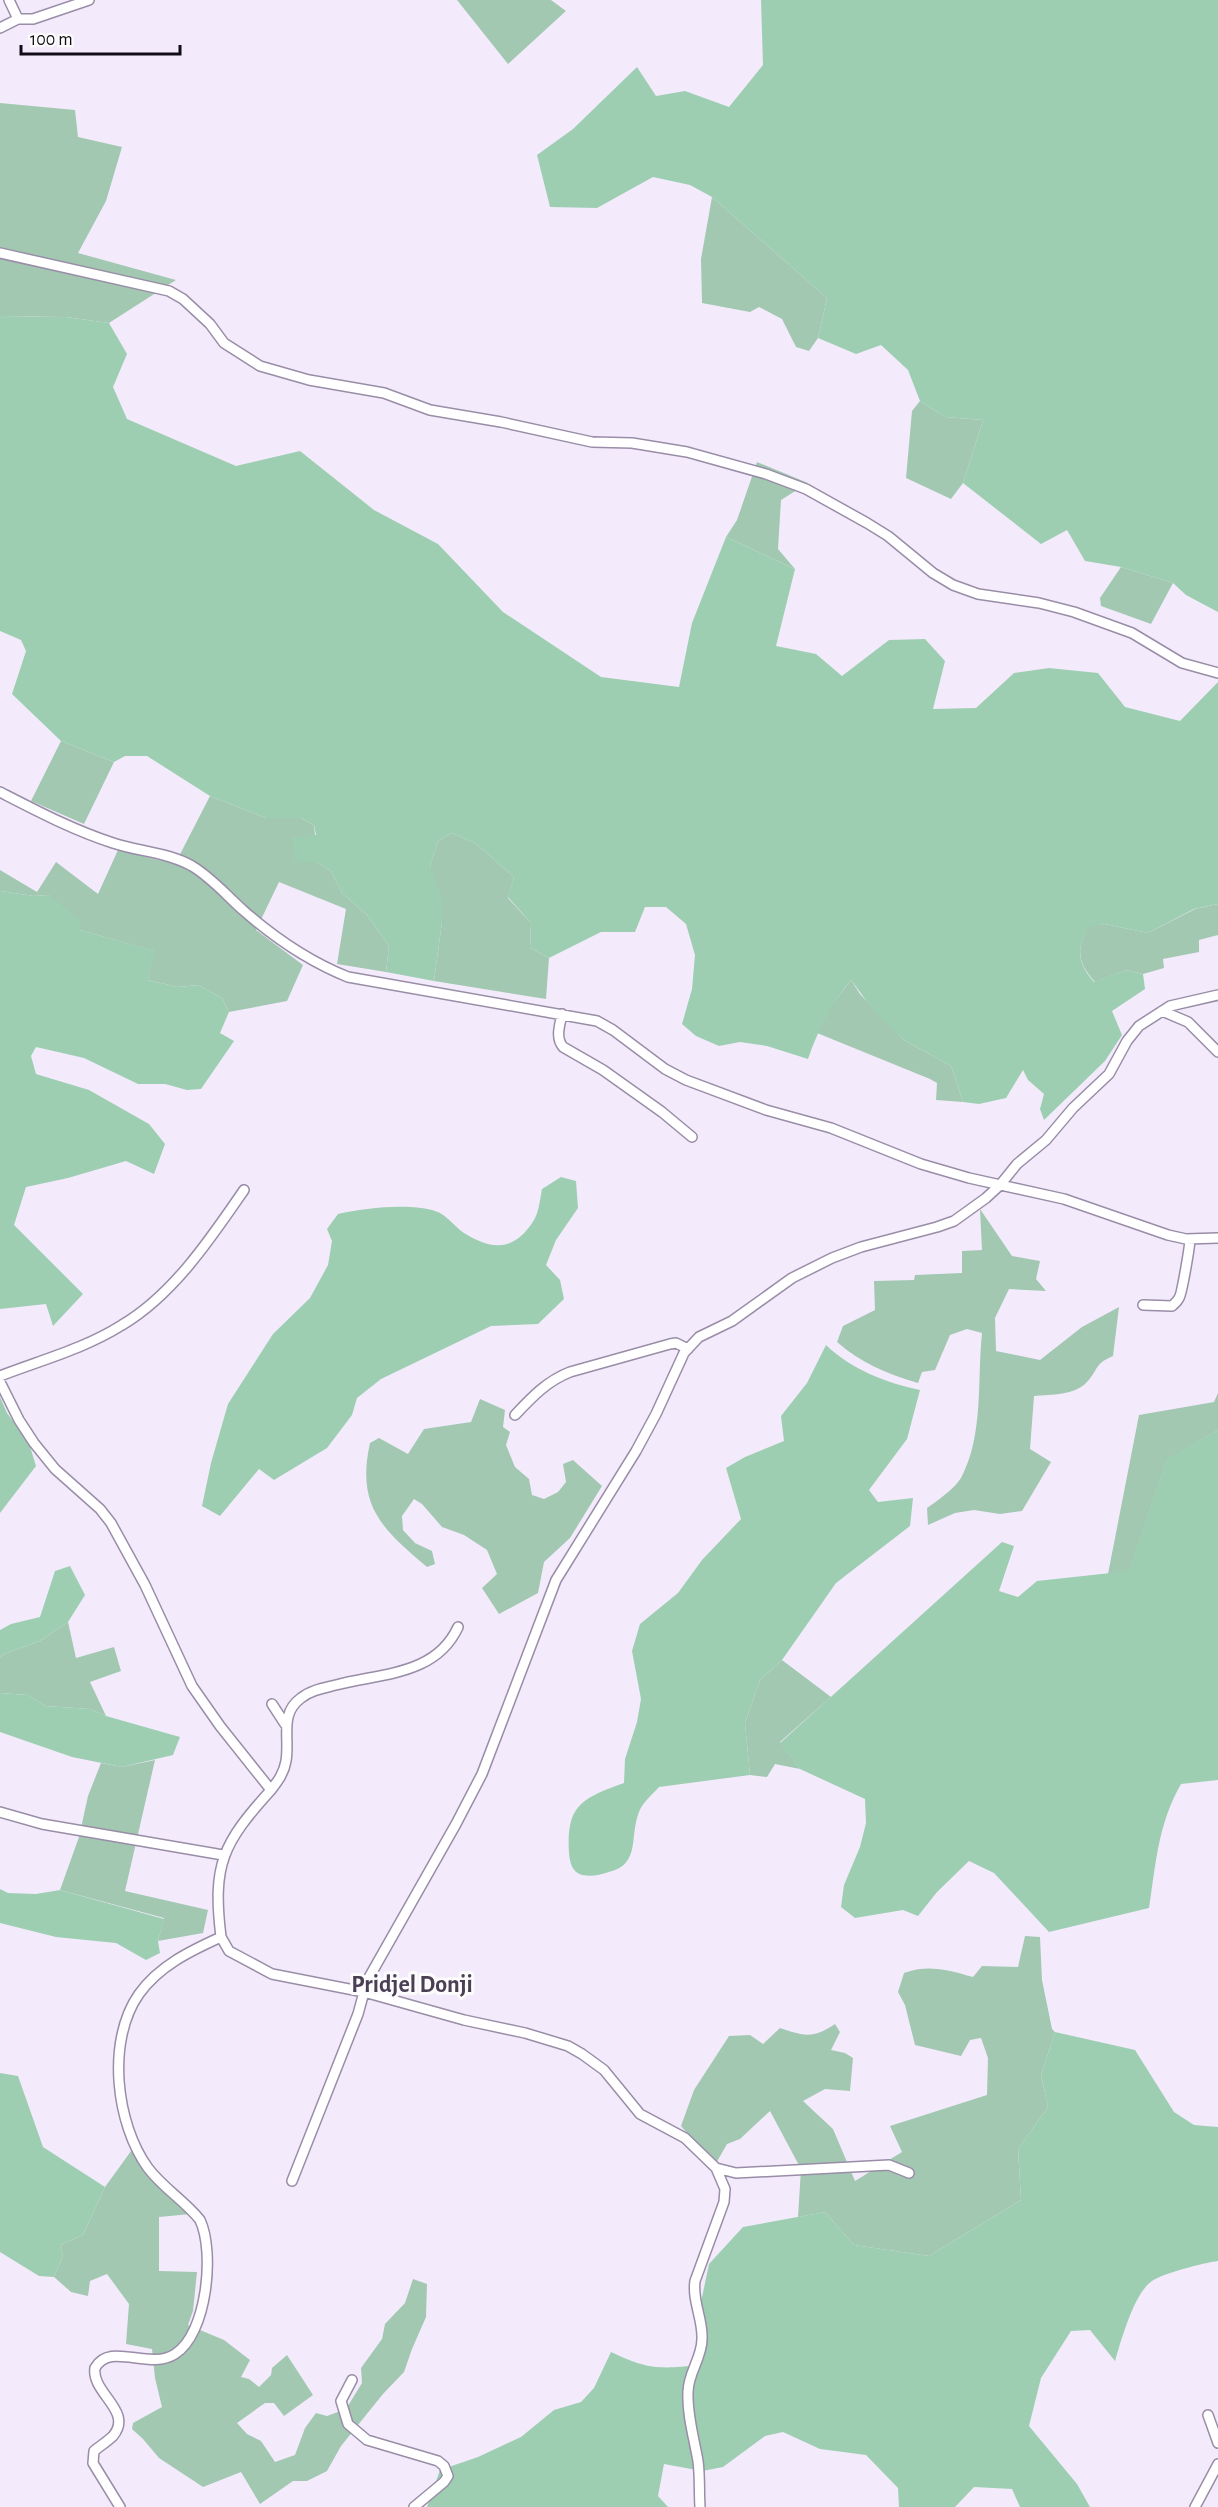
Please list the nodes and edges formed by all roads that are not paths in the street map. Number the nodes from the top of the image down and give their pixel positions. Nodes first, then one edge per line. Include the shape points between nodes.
1 (9, 0) edge
2 (89, 0) edge
3 (18, 19) junction
4 (0, 28) edge
5 (0, 253) edge
6 (1218, 674) edge
7 (0, 792) edge
8 (1218, 995) edge
9 (1162, 1011) junction
10 (562, 1014) junction
11 (1218, 1052) edge
12 (692, 1137) dead end
13 (1000, 1185) junction
14 (244, 1190) dead end
15 (1218, 1238) edge
16 (1190, 1239) junction
17 (1143, 1305) dead end
18 (688, 1348) junction
19 (0, 1376) edge
20 (0, 1382) edge
21 (515, 1415) dead end
22 (458, 1626) dead end
23 (272, 1704) dead end
24 (285, 1724) junction
25 (271, 1790) junction
26 (0, 1812) edge
27 (223, 1855) junction
28 (221, 1937) junction
29 (364, 1992) junction
30 (716, 2168) junction
31 (909, 2173) dead end
32 (292, 2181) dead end
33 (352, 2380) dead end
34 (1208, 2415) dead end
35 (1218, 2444) edge
36 (1218, 2464) edge
37 (120, 2507) edge
38 (414, 2507) edge
39 (700, 2507) edge
40 (1195, 2507) edge

1 - 3 street
2 - 3 street via 33,19
3 - 4 street
5 - 6 street via 168,291 190,305 224,344 260,366 309,380 384,393 430,410 592,442 632,443 687,452 766,474 806,489 867,523 953,585 978,594 1074,612 1132,633 1182,663
7 - 10 street via 67,827 116,844 173,856 190,865 207,875 244,911 296,952 348,977
8 - 9 street
9 - 11 street via 1188,1022
9 - 13 street via 1134,1032 1109,1074
10 - 12 street via 558,1034 563,1047 603,1070
10 - 13 street via 597,1021 686,1080 766,1110 831,1128 921,1164
13 - 16 street via 1064,1199
13 - 18 street via 954,1221 861,1246 792,1278
14 - 19 street via 217,1229 154,1302 123,1325 83,1345
15 - 16 street
16 - 17 street via 1178,1300 1172,1306
18 - 21 street via 670,1344 554,1378
18 - 29 street via 636,1451 564,1565 482,1774
20 - 25 street via 19,1420 55,1469 111,1522 192,1686
22 - 24 street via 445,1648 430,1661 309,1693 294,1705
23 - 24 street
24 - 25 street via 286,1760
25 - 27 street via 240,1826
26 - 27 street via 42,1824
27 - 28 street via 219,1890
28 - 29 street via 229,1951 272,1974
28 - 37 street via 177,1958 151,1981 139,1994 124,2030 119,2083 125,2122 148,2168 200,2220 207,2249 199,2316 186,2346 162,2360 104,2356 95,2368 96,2384 119,2419 115,2434 94,2451 93,2463
29 - 30 street via 568,2046 604,2070 640,2114 685,2138
29 - 32 street
30 - 31 street via 736,2173 889,2165
30 - 39 street via 725,2189 724,2202 695,2281 693,2293 702,2344 688,2389
33 - 38 street via 341,2401 348,2424 367,2440 444,2466 448,2476 444,2482
34 - 35 street
36 - 40 street

